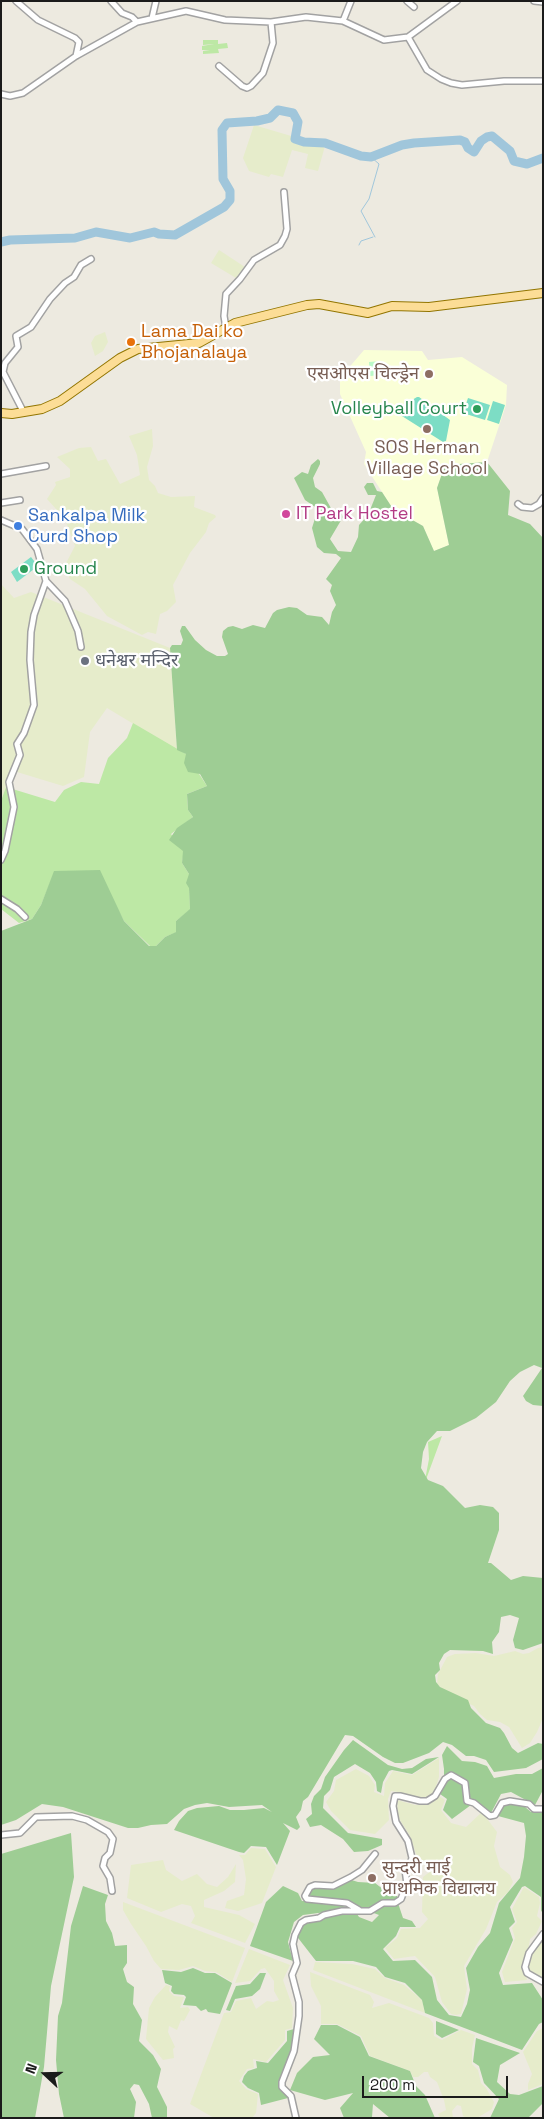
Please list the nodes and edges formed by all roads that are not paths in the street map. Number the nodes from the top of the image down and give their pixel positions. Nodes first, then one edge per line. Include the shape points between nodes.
1 (16, 1) edge
2 (111, 1) edge
3 (156, 1) edge
4 (351, 1) edge
5 (408, 1) edge
6 (534, 1) edge
7 (453, 2) edge
8 (543, 2) edge
9 (414, 7) dead end
10 (152, 18) junction
11 (342, 21) junction
12 (137, 22) junction
13 (271, 22) junction
14 (408, 37) junction
15 (76, 56) junction
16 (219, 66) dead end
17 (543, 82) edge
18 (1, 94) edge
19 (284, 192) dead end
20 (91, 259) dead end
21 (543, 293) edge
22 (226, 328) junction
23 (23, 411) junction
24 (1, 413) edge
25 (46, 466) dead end
26 (1, 474) edge
27 (543, 498) edge
28 (20, 500) dead end
29 (1, 503) edge
30 (518, 504) dead end
31 (1, 520) edge
32 (46, 581) junction
33 (81, 647) dead end
34 (9, 782) junction
35 (1, 783) edge
36 (1, 860) edge
37 (1, 899) edge
38 (25, 917) dead end
39 (543, 1809) edge
40 (1, 1834) edge
41 (375, 1854) dead end
42 (112, 1891) dead end
43 (359, 1910) junction
44 (543, 1934) edge
45 (543, 1982) edge
46 (296, 2118) edge

1 - 15 street via 38,20 75,38 78,42
2 - 12 street
3 - 10 street
4 - 11 street
5 - 9 street
6 - 8 street
7 - 14 street
10 - 12 street
10 - 13 street via 186,11 225,20
11 - 13 street via 306,17
11 - 14 street via 384,40
12 - 15 street
13 - 16 street via 273,43 263,73 251,86 245,88
14 - 17 street via 427,70 440,80 462,84
15 - 18 street via 23,93
19 - 22 street via 285,236 280,245 255,259 226,294
20 - 23 street via 81,265 74,277 50,299 31,327 16,336 18,347 5,363 3,372
21 - 22 main road via 429,306 392,306 368,313 320,304 307,305
22 - 23 main road via 199,343 138,349 60,401
23 - 24 main road
25 - 26 street
27 - 30 street via 532,508
28 - 29 street
31 - 32 street via 18,526 27,534 37,549
32 - 33 street via 70,610
32 - 34 street via 31,632 34,705 17,744 20,755
34 - 35 street
34 - 36 street via 14,807
37 - 38 street
39 - 43 street via 510,1800 490,1816 467,1801 465,1784 450,1775 444,1779 435,1796 427,1800 395,1796 392,1806 396,1822 408,1841 412,1858 405,1870 406,1892 398,1902 383,1903 370,1911
40 - 42 street via 20,1833 36,1817 72,1816 87,1820 108,1832 113,1839 103,1866 110,1878
41 - 43 street via 362,1870 351,1877 333,1886 315,1884 305,1896 307,1899 347,1904
43 - 46 street via 334,1912 306,1920 295,1935 293,1944 297,1963 292,1975 299,2016 294,2051 282,2087 291,2096
44 - 45 street via 529,1953 525,1967 527,1973

